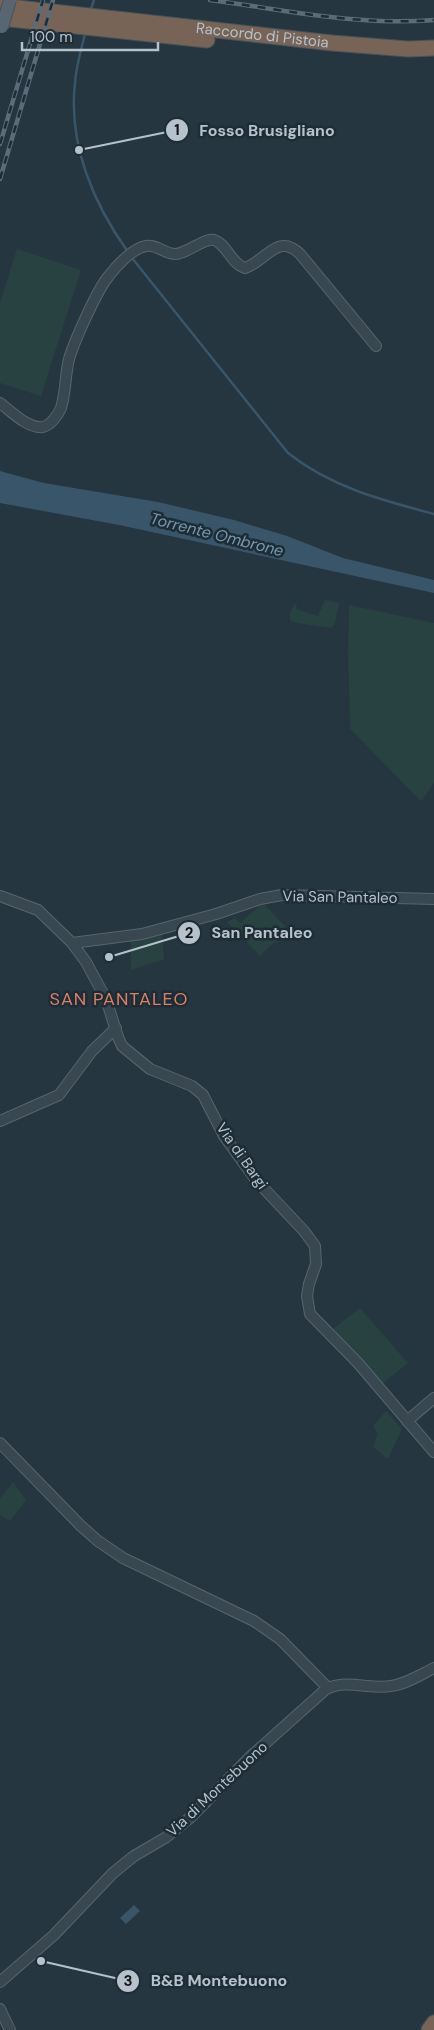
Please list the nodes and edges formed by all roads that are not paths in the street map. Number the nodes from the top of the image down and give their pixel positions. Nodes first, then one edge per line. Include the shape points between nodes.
1 (10, 0) edge
2 (0, 6) edge
3 (1, 23) edge
4 (434, 48) edge
5 (434, 58) edge
6 (376, 346) dead end
7 (0, 403) edge
8 (0, 896) edge
9 (434, 899) edge
10 (72, 943) junction
11 (116, 1028) junction
12 (0, 1120) edge
13 (434, 1398) edge
14 (407, 1422) junction
15 (0, 1443) edge
16 (434, 1452) edge
17 (434, 1668) edge
18 (328, 1688) junction
19 (0, 1982) edge
20 (0, 2008) edge
21 (434, 2023) edge
22 (7, 2027) edge
23 (429, 2030) edge

1 - 3 main road, bridge
2 - 4 highway, Raccordo di Pistoia via 332,43
3 - 5 highway, Raccordo di Pistoia via 353,55
6 - 7 street via 293,248 285,245 276,247 245,268 214,240 175,254 148,245 126,259 105,281 71,353 55,418 47,425 38,426 28,423
8 - 10 street, Via di Bargi via 38,910
9 - 10 street, Via San Pantaleo via 282,895 142,934
10 - 11 street, Via di Bargi via 106,999
11 - 12 street via 92,1051 59,1096
11 - 14 street, Via di Bargi via 122,1046 140,1062 201,1092 224,1136 256,1180 310,1237 317,1259 307,1290 310,1314 358,1363
13 - 14 street
14 - 16 street, Via di Bargi
15 - 18 street via 98,1542 124,1558 254,1621 280,1639
17 - 18 street via 390,1687 340,1685
18 - 19 street, Via di Montebuono via 250,1757 191,1817 113,1873 54,1935
20 - 22 street
21 - 23 highway

